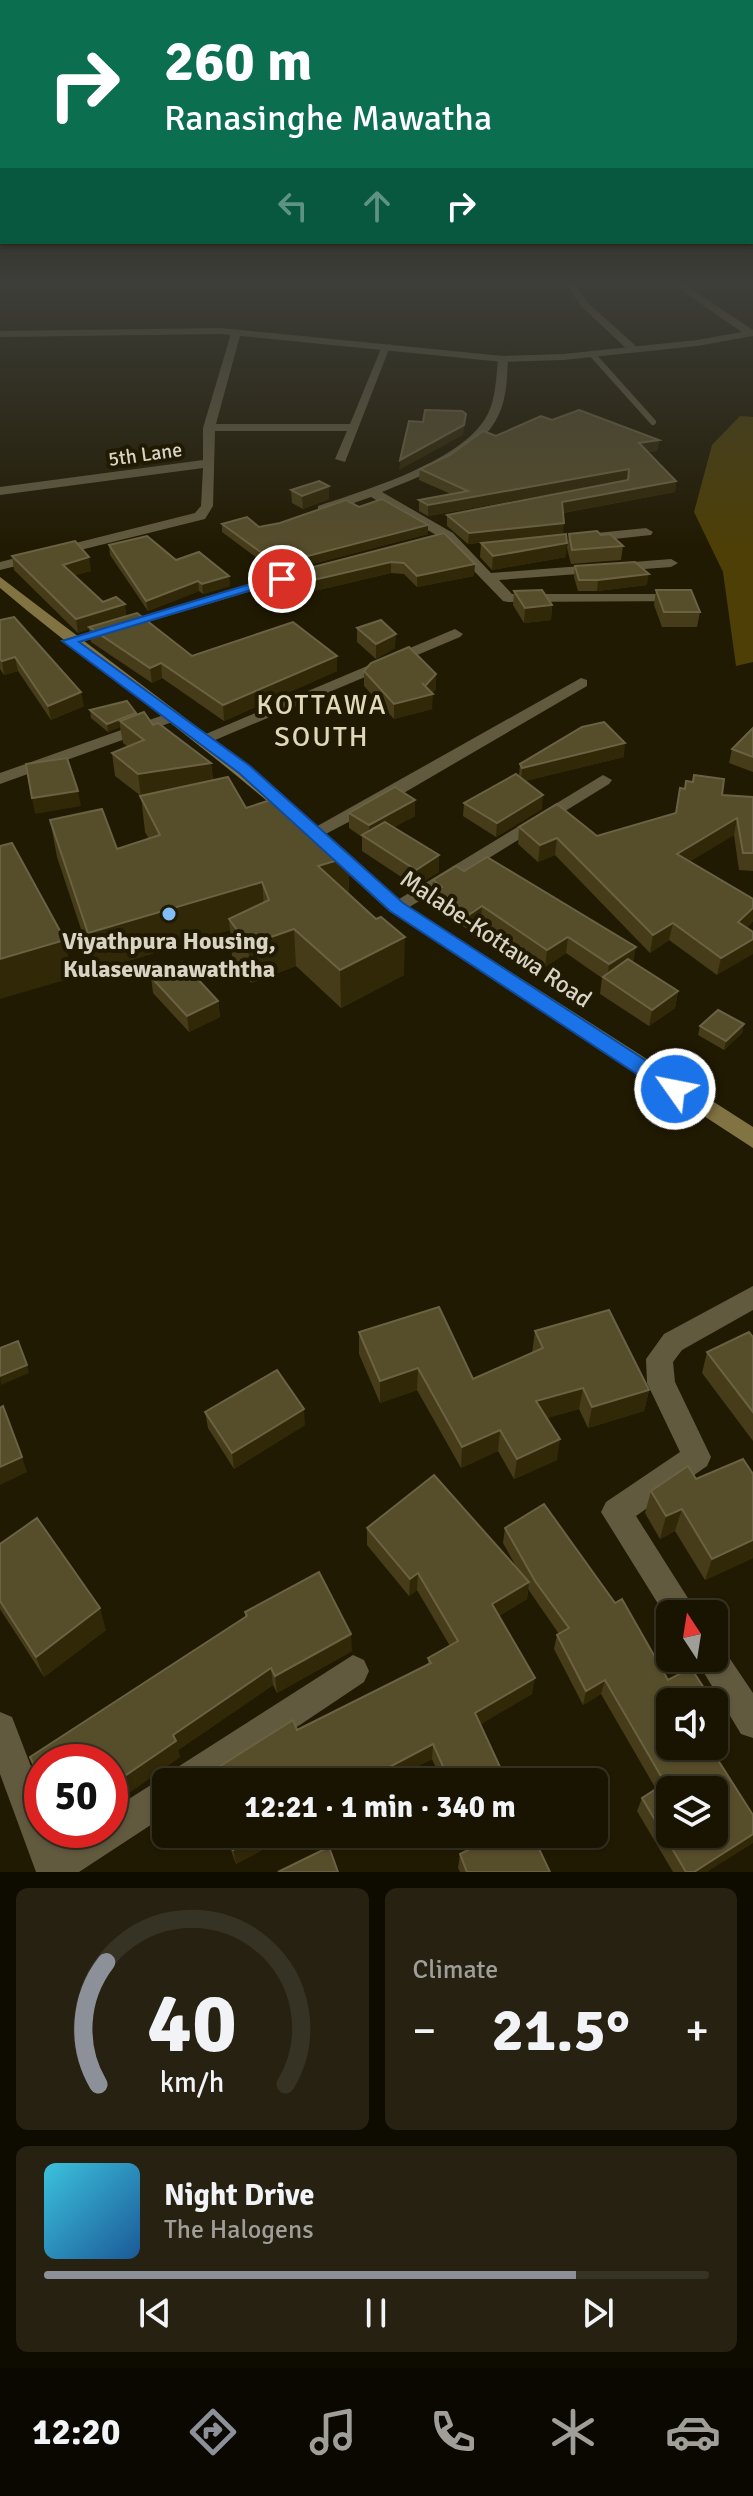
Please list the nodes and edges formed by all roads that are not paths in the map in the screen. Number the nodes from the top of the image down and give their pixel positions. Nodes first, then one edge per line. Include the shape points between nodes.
1 (225, 372) edge
2 (376, 372) edge
3 (502, 372) edge
4 (608, 372) edge
5 (653, 422) dead end
6 (354, 427) junction
7 (209, 428) junction
8 (341, 459) dead end
9 (209, 463) junction
10 (0, 491) edge
11 (372, 492) junction
12 (302, 516) edge
13 (453, 517) edge
14 (425, 523) junction
15 (646, 532) dead end
16 (570, 540) edge
17 (478, 550) edge
18 (463, 552) junction
19 (671, 563) dead end
20 (0, 566) edge
21 (329, 567) edge
22 (489, 577) junction
23 (0, 581) edge
24 (686, 598) edge
25 (455, 634) dead end
26 (69, 641) junction
27 (581, 683) dead end
28 (172, 717) junction
29 (202, 739) junction
30 (0, 779) edge
31 (603, 780) dead end
32 (314, 833) junction
33 (396, 907) junction
34 (753, 1139) edge
35 (753, 1297) edge
36 (673, 1600) edge
37 (353, 1671) dead end
38 (720, 1672) edge
39 (753, 1722) edge
40 (0, 1729) edge
41 (206, 1768) edge
42 (152, 1804) edge
43 (54, 1870) edge

1 - 7 street, 5th Lane
2 - 6 street
3 - 11 street via 490,421 424,469
4 - 5 lane
6 - 7 street
6 - 8 street
7 - 9 street, 5th Lane
9 - 10 street, 5th Lane
9 - 20 street via 207,506 200,516
11 - 12 street
11 - 14 street
13 - 14 street
14 - 18 street
15 - 16 street
17 - 18 street
18 - 22 street
19 - 22 street
21 - 26 street
22 - 24 street via 508,598
23 - 26 main road, Malabe-Kottawa Road
25 - 29 street
26 - 28 main road, Malabe-Kottawa Road
27 - 32 street
28 - 29 main road, Malabe-Kottawa Road
28 - 30 street
29 - 32 main road, Malabe-Kottawa Road
31 - 33 street
32 - 33 main road, Malabe-Kottawa Road
33 - 34 main road, Malabe-Kottawa Road
35 - 36 street via 673,1342 659,1359 661,1383 697,1457 616,1512
37 - 41 street
38 - 39 street
40 - 43 street
42 - 43 street

